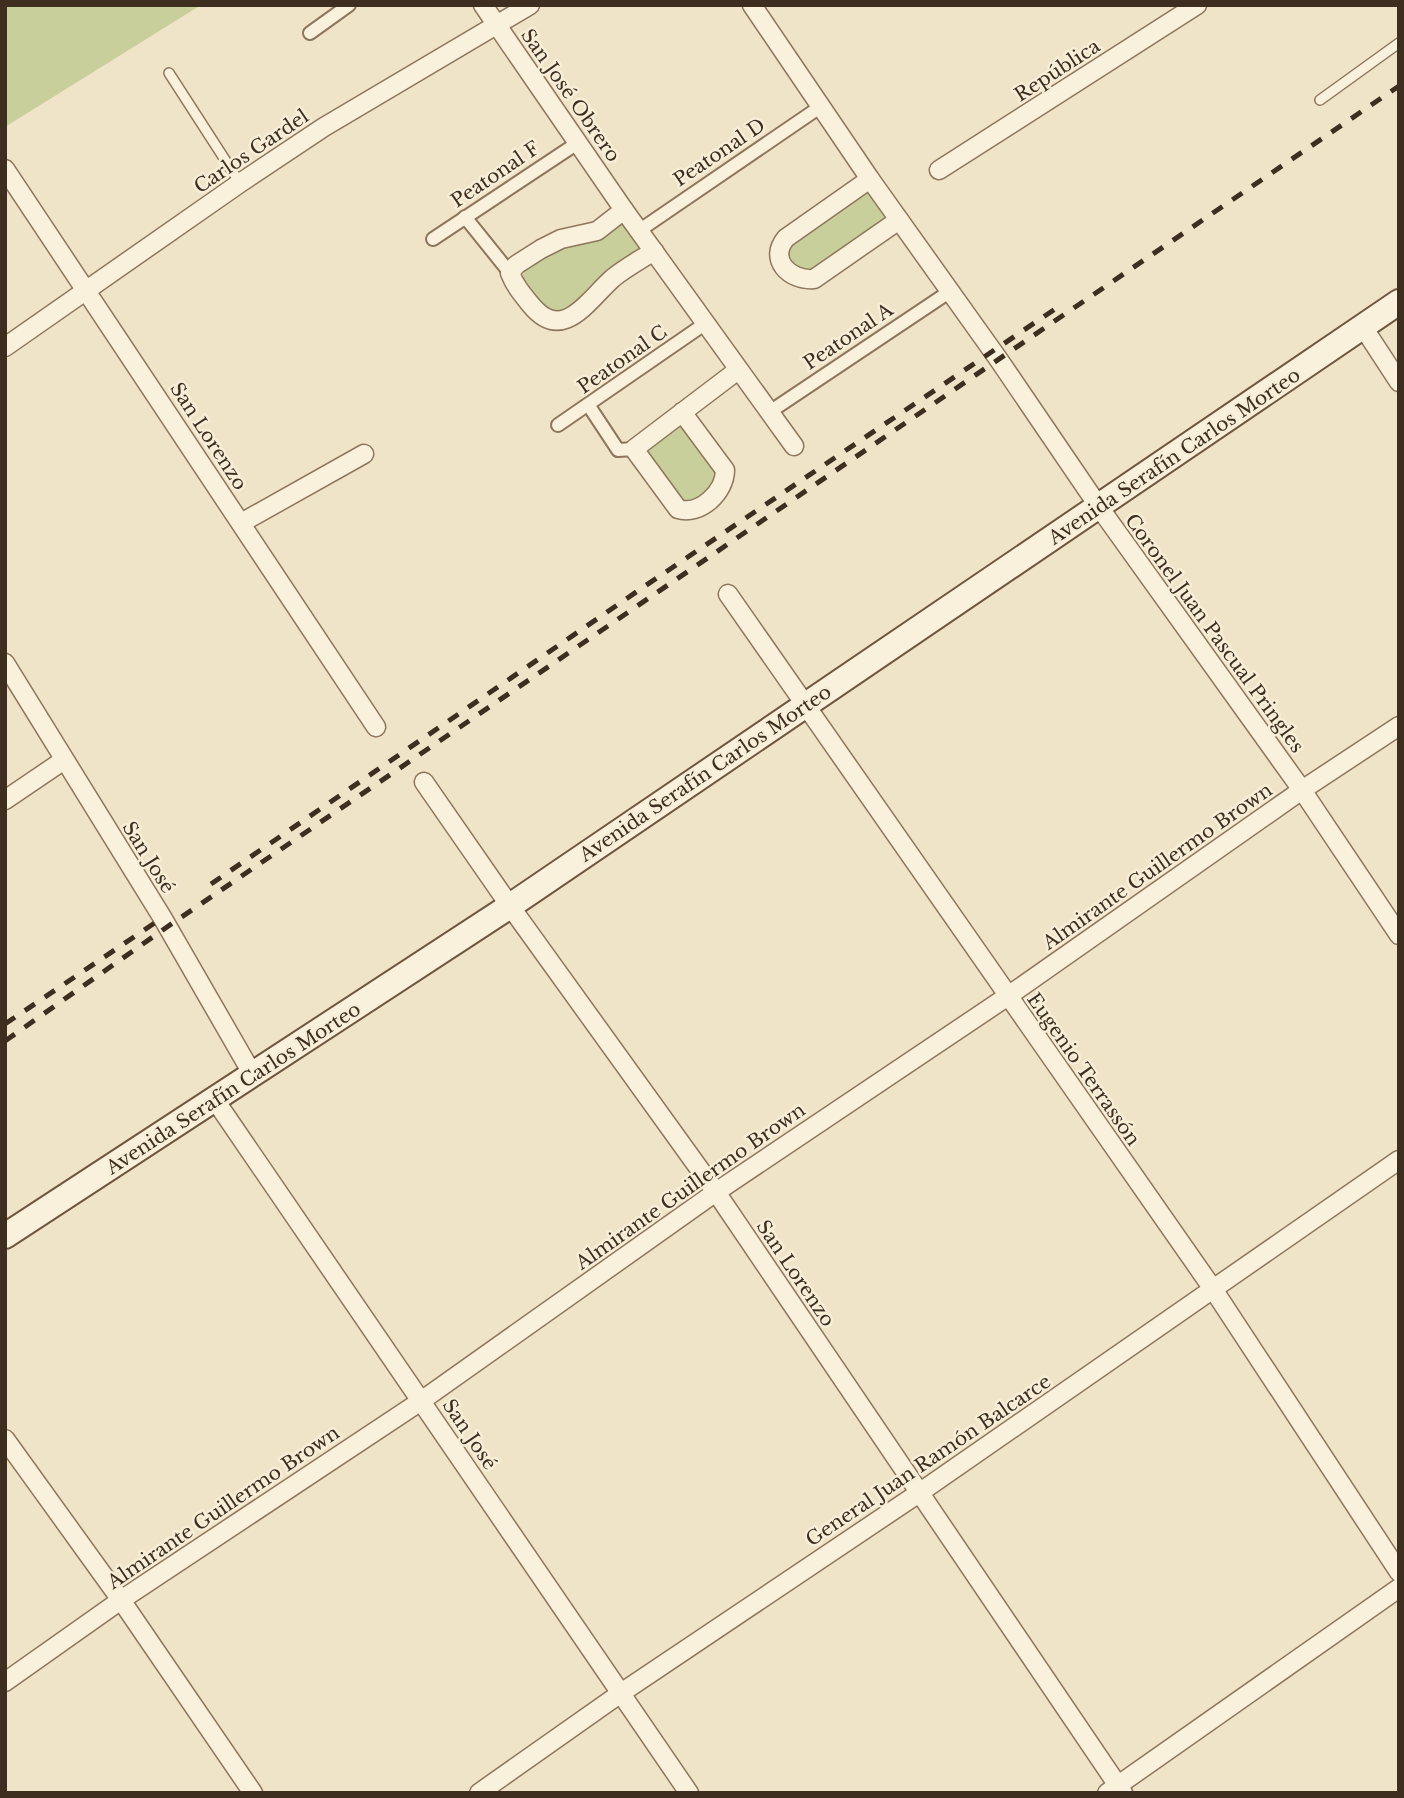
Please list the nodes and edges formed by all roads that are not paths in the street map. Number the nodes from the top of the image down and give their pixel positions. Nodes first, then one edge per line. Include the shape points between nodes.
1 (349, 5) edge
2 (483, 5) edge
3 (530, 5) edge
4 (752, 5) edge
5 (1197, 5) edge
6 (498, 25) junction
7 (310, 33) dead end
8 (1399, 43) edge
9 (169, 73) dead end
10 (1320, 100) dead end
11 (820, 107) junction
12 (579, 142) junction
13 (5, 169) edge
14 (939, 170) dead end
15 (870, 179) junction
16 (240, 183) junction
17 (624, 210) junction
18 (465, 217) junction
19 (899, 220) junction
20 (640, 230) junction
21 (433, 239) dead end
22 (654, 251) junction
23 (510, 273) junction
24 (87, 290) junction
25 (949, 292) junction
26 (1399, 302) edge
27 (706, 323) junction
28 (1363, 327) junction
29 (5, 347) edge
30 (738, 370) junction
31 (1399, 382) edge
32 (589, 406) junction
33 (682, 412) junction
34 (768, 413) junction
35 (558, 425) dead end
36 (794, 446) dead end
37 (634, 449) junction
38 (364, 454) dead end
39 (1099, 507) junction
40 (241, 523) junction
41 (728, 594) dead end
42 (5, 663) edge
43 (805, 705) junction
44 (1399, 726) edge
45 (376, 727) dead end
46 (64, 760) junction
47 (425, 782) dead end
48 (1302, 790) junction
49 (5, 800) edge
50 (509, 906) junction
51 (1399, 935) edge
52 (1008, 996) junction
53 (253, 1075) junction
54 (215, 1100) junction
55 (1399, 1160) edge
56 (716, 1192) junction
57 (5, 1236) edge
58 (1213, 1289) junction
59 (421, 1401) junction
60 (5, 1439) edge
61 (919, 1493) junction
62 (1399, 1572) edge
63 (1399, 1588) edge
64 (121, 1600) junction
65 (5, 1682) edge
66 (621, 1693) junction
67 (1116, 1790) edge
68 (253, 1793) edge
69 (479, 1793) edge
70 (689, 1793) edge

1 - 7 street
2 - 6 street, San José Obrero
3 - 6 street, Carlos Gardel
4 - 11 street, Coronel Juan Pascual Pringles
5 - 14 street, República
6 - 12 street, San José Obrero
6 - 16 street, Carlos Gardel via 324,127
8 - 10 lane
9 - 16 lane
11 - 15 street, Coronel Juan Pascual Pringles
11 - 20 street, Peatonal D
12 - 17 street, San José Obrero
12 - 18 street, Peatonal F
13 - 24 street, San Lorenzo
15 - 19 street, Coronel Juan Pascual Pringles
15 - 19 street via 786,238 778,255 785,269 794,278 814,279
16 - 24 street, Carlos Gardel
17 - 20 street, San José Obrero
17 - 23 street via 597,231 541,249
18 - 21 street, Peatonal F
18 - 23 street
19 - 25 street, Coronel Juan Pascual Pringles
20 - 22 street, San José Obrero
22 - 23 street via 619,274 589,304 551,322 540,315
22 - 27 street, San José Obrero
24 - 29 street, Carlos Gardel
24 - 40 street, San Lorenzo
25 - 34 street, Peatonal A
25 - 39 street, Coronel Juan Pascual Pringles
26 - 28 main road, Avenida Serafín Carlos Morteo
27 - 30 street, San José Obrero
27 - 32 street, Peatonal C
28 - 31 street
28 - 39 main road, Avenida Serafín Carlos Morteo
30 - 33 street
30 - 34 street, San José Obrero
32 - 35 street, Peatonal C
32 - 37 street via 618,450
33 - 37 street
33 - 37 street via 725,470 725,480 707,503 686,512 678,509
34 - 36 street, San José Obrero
38 - 40 street
39 - 43 main road, Avenida Serafín Carlos Morteo
39 - 48 street, Coronel Juan Pascual Pringles
40 - 45 street, San Lorenzo
41 - 43 street, Eugenio Terrassón
42 - 46 street, San José
43 - 50 main road, Avenida Serafín Carlos Morteo
43 - 52 street, Eugenio Terrassón
44 - 48 street, Almirante Guillermo Brown
46 - 49 street
46 - 53 street, San José
47 - 50 street, San Lorenzo
48 - 51 street, Coronel Juan Pascual Pringles
48 - 52 street, Almirante Guillermo Brown
50 - 53 main road, Avenida Serafín Carlos Morteo
50 - 56 street, San Lorenzo
52 - 56 street, Almirante Guillermo Brown
52 - 58 street, Eugenio Terrassón
53 - 54 main road, Avenida Serafín Carlos Morteo
54 - 57 main road, Avenida Serafín Carlos Morteo
54 - 59 street, San José
55 - 58 street, General Juan Ramón Balcarce
56 - 59 street, Almirante Guillermo Brown
56 - 61 street, San Lorenzo
58 - 61 street, General Juan Ramón Balcarce
58 - 62 street, Eugenio Terrassón
59 - 64 street, Almirante Guillermo Brown
59 - 66 street, San José
60 - 64 street
61 - 66 street, General Juan Ramón Balcarce
61 - 67 street, San Lorenzo
63 - 67 street
64 - 65 street, Almirante Guillermo Brown
64 - 68 street
66 - 69 street, General Juan Ramón Balcarce
66 - 70 street, San José

